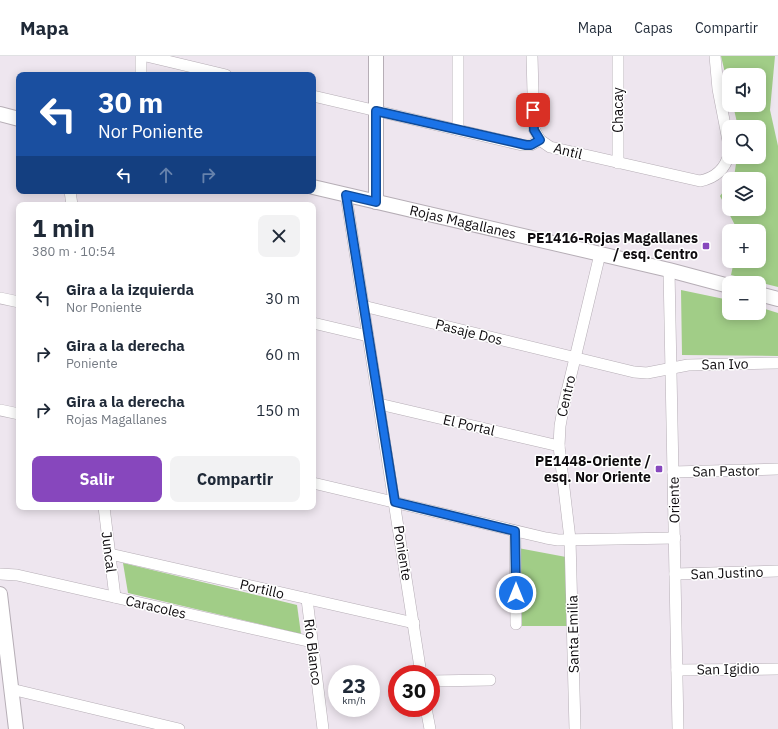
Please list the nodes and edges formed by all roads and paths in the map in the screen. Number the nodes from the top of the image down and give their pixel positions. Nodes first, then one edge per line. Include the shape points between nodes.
1 (141, 56) edge
2 (146, 56) edge
3 (376, 56) edge
4 (458, 56) edge
5 (532, 56) edge
6 (618, 56) edge
7 (715, 56) edge
8 (141, 72) edge
9 (213, 72) edge
10 (316, 97) edge
11 (376, 111) junction
12 (0, 114) edge
13 (16, 118) edge
14 (724, 120) edge
15 (458, 130) junction
16 (540, 140) junction
17 (618, 163) junction
18 (726, 164) edge
19 (316, 188) edge
20 (346, 195) junction
21 (376, 202) junction
22 (600, 254) junction
23 (669, 270) junction
24 (722, 284) edge
25 (766, 296) edge
26 (0, 298) edge
27 (778, 299) edge
28 (16, 301) edge
29 (363, 306) junction
30 (316, 324) edge
31 (368, 336) junction
32 (575, 358) junction
33 (778, 363) edge
34 (671, 368) junction
35 (379, 404) junction
36 (0, 410) edge
37 (16, 413) edge
38 (559, 446) junction
39 (778, 469) edge
40 (673, 472) junction
41 (316, 484) edge
42 (395, 502) junction
43 (104, 510) edge
44 (515, 531) junction
45 (674, 538) junction
46 (570, 539) junction
47 (110, 554) junction
48 (778, 571) edge
49 (0, 574) edge
50 (675, 574) junction
51 (0, 594) edge
52 (115, 597) junction
53 (307, 599) junction
54 (414, 623) junction
55 (516, 624) dead end
56 (312, 642) junction
57 (420, 665) edge
58 (778, 669) edge
59 (677, 670) junction
60 (490, 680) dead end
61 (440, 681) edge
62 (11, 689) junction
63 (128, 717) junction
64 (428, 717) edge
65 (16, 729) edge
66 (130, 729) edge
67 (179, 729) edge
68 (323, 729) edge
69 (430, 729) edge
70 (575, 729) edge
71 (678, 729) edge

1 - 8 street
2 - 9 street
3 - 11 street
4 - 15 street
5 - 16 street via 534,123 536,135
6 - 17 street, Chacay
7 - 14 street
10 - 11 street, Antil
11 - 15 street, Antil
11 - 21 street
12 - 13 street
15 - 16 street, Antil via 522,145 531,145
16 - 17 street, Antil via 555,149
17 - 18 street, Antil via 700,181 720,172
19 - 20 street, Rojas Magallanes
20 - 21 street, Rojas Magallanes
20 - 29 street, Poniente
21 - 22 street, Rojas Magallanes
22 - 23 street, Rojas Magallanes
22 - 32 street, Centro
23 - 24 street, Rojas Magallanes
23 - 34 street, Oriente
25 - 27 street
26 - 28 street
29 - 31 street, Poniente
29 - 32 street, Pasaje Dos
30 - 31 street
31 - 35 street, Poniente
32 - 34 street, Pasaje Dos via 641,372
32 - 38 street, Centro via 562,414
33 - 34 street, San Ivo via 688,365
34 - 40 street, Oriente
35 - 38 street, El Portal
35 - 42 street, Poniente
36 - 37 street
38 - 46 street, Centro
39 - 40 street, San Pastor
40 - 45 street, Oriente
41 - 42 street
42 - 44 street
42 - 54 street, Poniente
43 - 47 street, Juncal
44 - 46 street via 546,538
44 - 55 street
45 - 46 street
45 - 50 street, Oriente
46 - 70 street, Santa Emilia
47 - 52 street, Juncal
47 - 53 street, Portillo
48 - 50 street, San Justino
49 - 52 street, Caracoles via 17,575
50 - 59 street, Oriente
51 - 62 street
52 - 56 street, Caracoles
53 - 54 street, Portillo
53 - 56 street, Río Blanco
54 - 57 street, Poniente
56 - 68 street, Río Blanco
58 - 59 street, San Igidio
59 - 71 street, Oriente
60 - 61 street
62 - 63 street
62 - 65 street
63 - 66 street
63 - 67 street
64 - 69 street

